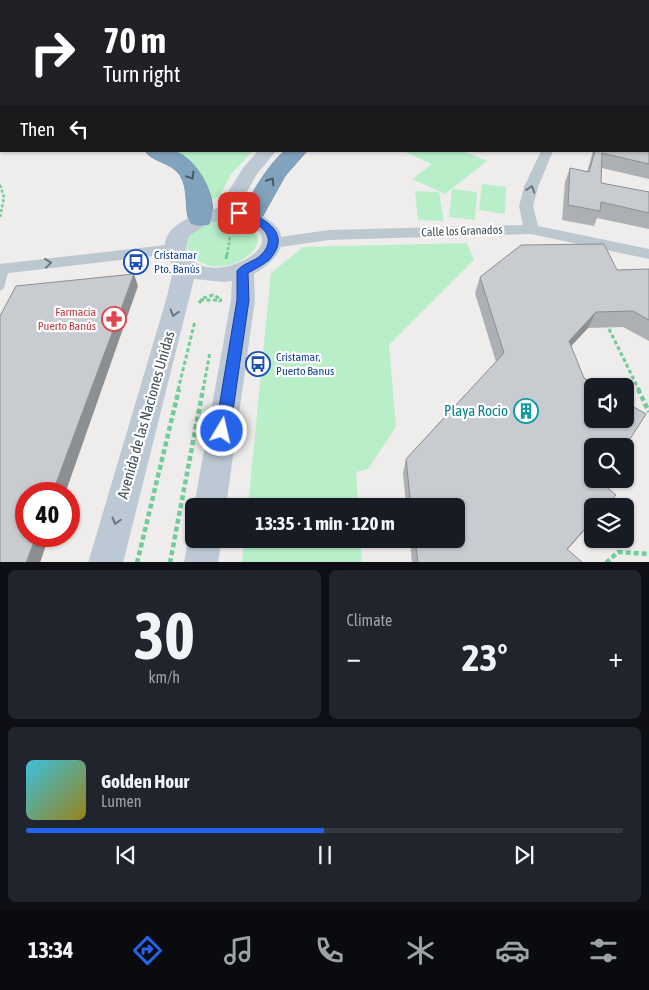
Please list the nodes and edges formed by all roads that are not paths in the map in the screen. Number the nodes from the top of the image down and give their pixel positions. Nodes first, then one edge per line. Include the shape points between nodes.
1 (158, 152) edge
2 (267, 152) edge
3 (296, 152) edge
4 (547, 152) edge
5 (225, 213) junction
6 (252, 216) junction
7 (200, 219) junction
8 (531, 228) junction
9 (273, 243) junction
10 (649, 254) edge
11 (180, 258) junction
12 (2, 269) edge
13 (243, 271) junction
14 (0, 288) edge
15 (211, 498) edge
16 (203, 548) edge
17 (105, 562) edge
18 (201, 562) edge

1 -> 7 highway via 173,158 190,172 200,201
2 - 5 street via 249,172
6 -> 3 highway via 269,181
8 -> 4 street via 526,206 530,187
5 - 6 street
5 - 7 street
6 - 9 street via 265,223 272,233
7 - 11 street via 186,227 178,238
8 - 9 street, Calle los Granados via 329,235
8 - 10 street, Calle los Granados
9 - 13 street via 264,259
12 -> 11 street
11 - 13 street via 196,272 223,275
11 -> 17 street, Avenida de las Naciones Unidas via 193,307
12 - 14 lane
13 - 15 street via 232,300
16 - 18 street

